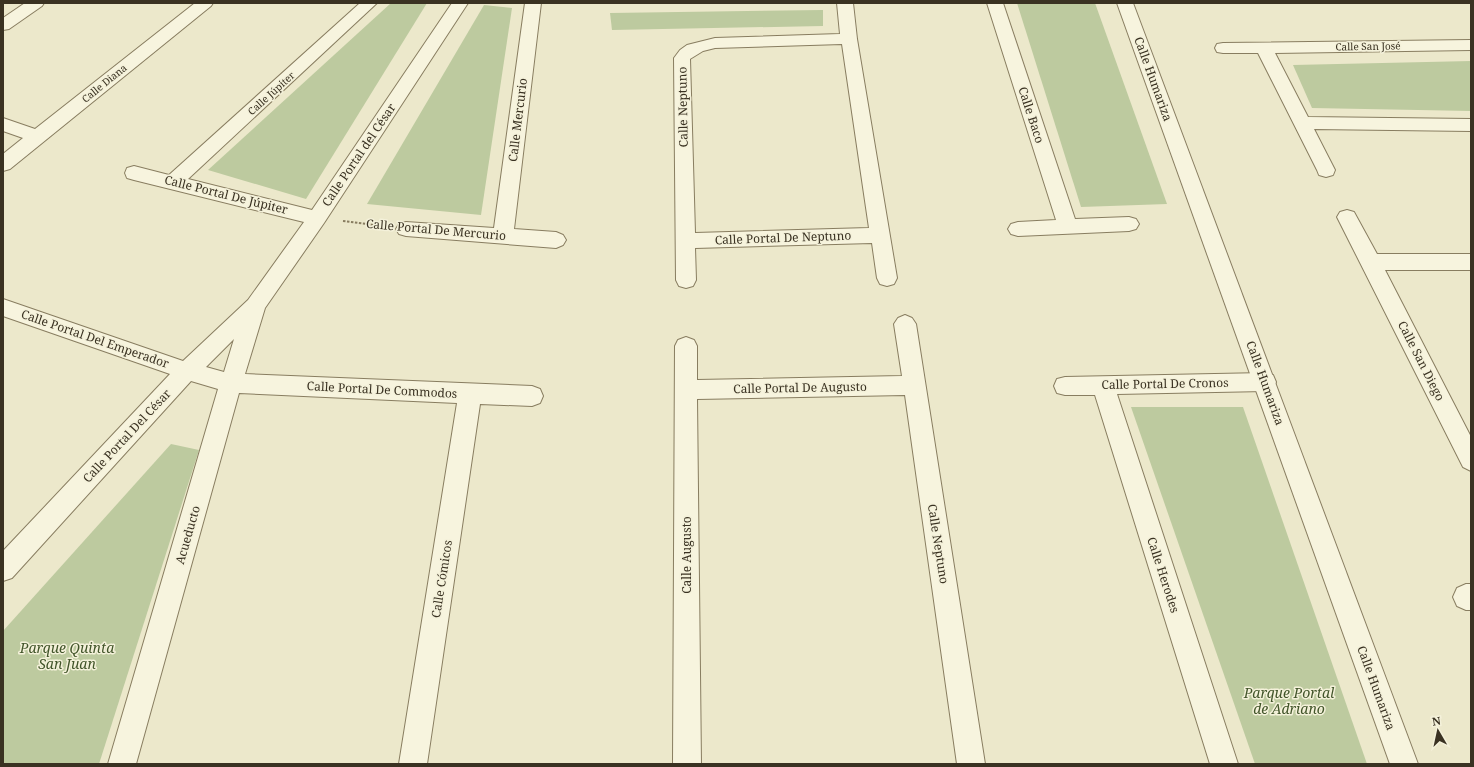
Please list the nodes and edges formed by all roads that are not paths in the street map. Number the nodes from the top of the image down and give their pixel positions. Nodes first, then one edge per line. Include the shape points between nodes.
1 (36, 3) edge
2 (205, 3) edge
3 (369, 3) edge
4 (460, 3) edge
5 (533, 3) edge
6 (845, 3) edge
7 (995, 3) edge
8 (1125, 3) edge
9 (3, 25) edge
10 (849, 39) junction
11 (1471, 45) edge
12 (1223, 48) dead end
13 (1264, 48) junction
14 (1302, 123) junction
15 (3, 124) edge
16 (1471, 125) edge
17 (37, 137) junction
18 (3, 164) edge
19 (1326, 170) dead end
20 (134, 173) dead end
21 (173, 182) junction
22 (1347, 217) dead end
23 (317, 218) junction
24 (1128, 224) dead end
25 (1068, 227) junction
26 (406, 229) road end
27 (1018, 229) dead end
28 (880, 235) junction
29 (503, 237) junction
30 (556, 240) dead end
31 (686, 241) junction
32 (1371, 262) junction
33 (1471, 262) edge
34 (887, 278) dead end
35 (686, 280) dead end
36 (255, 306) junction
37 (8, 314) edge
38 (905, 324) dead end
39 (686, 346) dead end
40 (187, 371) junction
41 (1265, 382) junction
42 (231, 383) junction
43 (914, 385) junction
44 (1065, 386) dead end
45 (1103, 386) junction
46 (686, 390) junction
47 (470, 394) junction
48 (532, 396) dead end
49 (1471, 460) edge
50 (3, 569) edge
51 (122, 764) edge
52 (413, 764) edge
53 (687, 764) edge
54 (971, 764) edge
55 (1224, 764) edge
56 (1404, 764) edge

1 - 9 street
2 - 17 street, Calle Diana
3 - 21 street, Calle Júpiter
4 - 23 street, Calle Portal del César
5 - 29 street, Calle Mercurio
6 - 10 street
7 - 25 street, Calle Baco
8 - 41 street, Calle Humariza
10 - 28 street
10 - 31 street, Calle Neptuno via 715,43 689,50 682,58
11 - 13 street, Calle San José
12 - 13 street, Calle San José
13 - 14 street
14 - 16 street
14 - 19 street
15 - 17 street
17 - 18 street, Calle Diana
20 - 21 street, Calle Portal De Júpiter
21 - 23 street, Calle Portal De Júpiter
22 - 32 street, Calle San Diego
23 - 36 street, Calle Portal del César
24 - 25 street
25 - 27 street
26 - 29 street, Calle Portal De Mercurio
28 - 31 street, Calle Portal De Neptuno
28 - 34 street
29 - 30 street, Calle Portal De Mercurio
31 - 35 street, Calle Neptuno
32 - 33 street
32 - 49 street, Calle San Diego
36 - 40 street, Calle Portal Del César
36 - 42 street, Acueducto
37 - 40 street, Calle Portal Del Emperador
38 - 43 street, Calle Neptuno
39 - 46 street, Calle Augusto
40 - 42 street, Calle Portal Del Emperador
40 - 50 street, Calle Portal Del César
41 - 45 street, Calle Portal De Cronos
41 - 56 street, Calle Humariza
42 - 47 street, Calle Portal De Commodos
42 - 51 street, Acueducto
43 - 46 street, Calle Portal De Augusto
43 - 54 street, Calle Neptuno
44 - 45 street, Calle Portal De Cronos
45 - 55 street, Calle Herodes
46 - 53 street, Calle Augusto
47 - 48 street, Calle Portal De Commodos
47 - 52 street, Calle Cómicos

